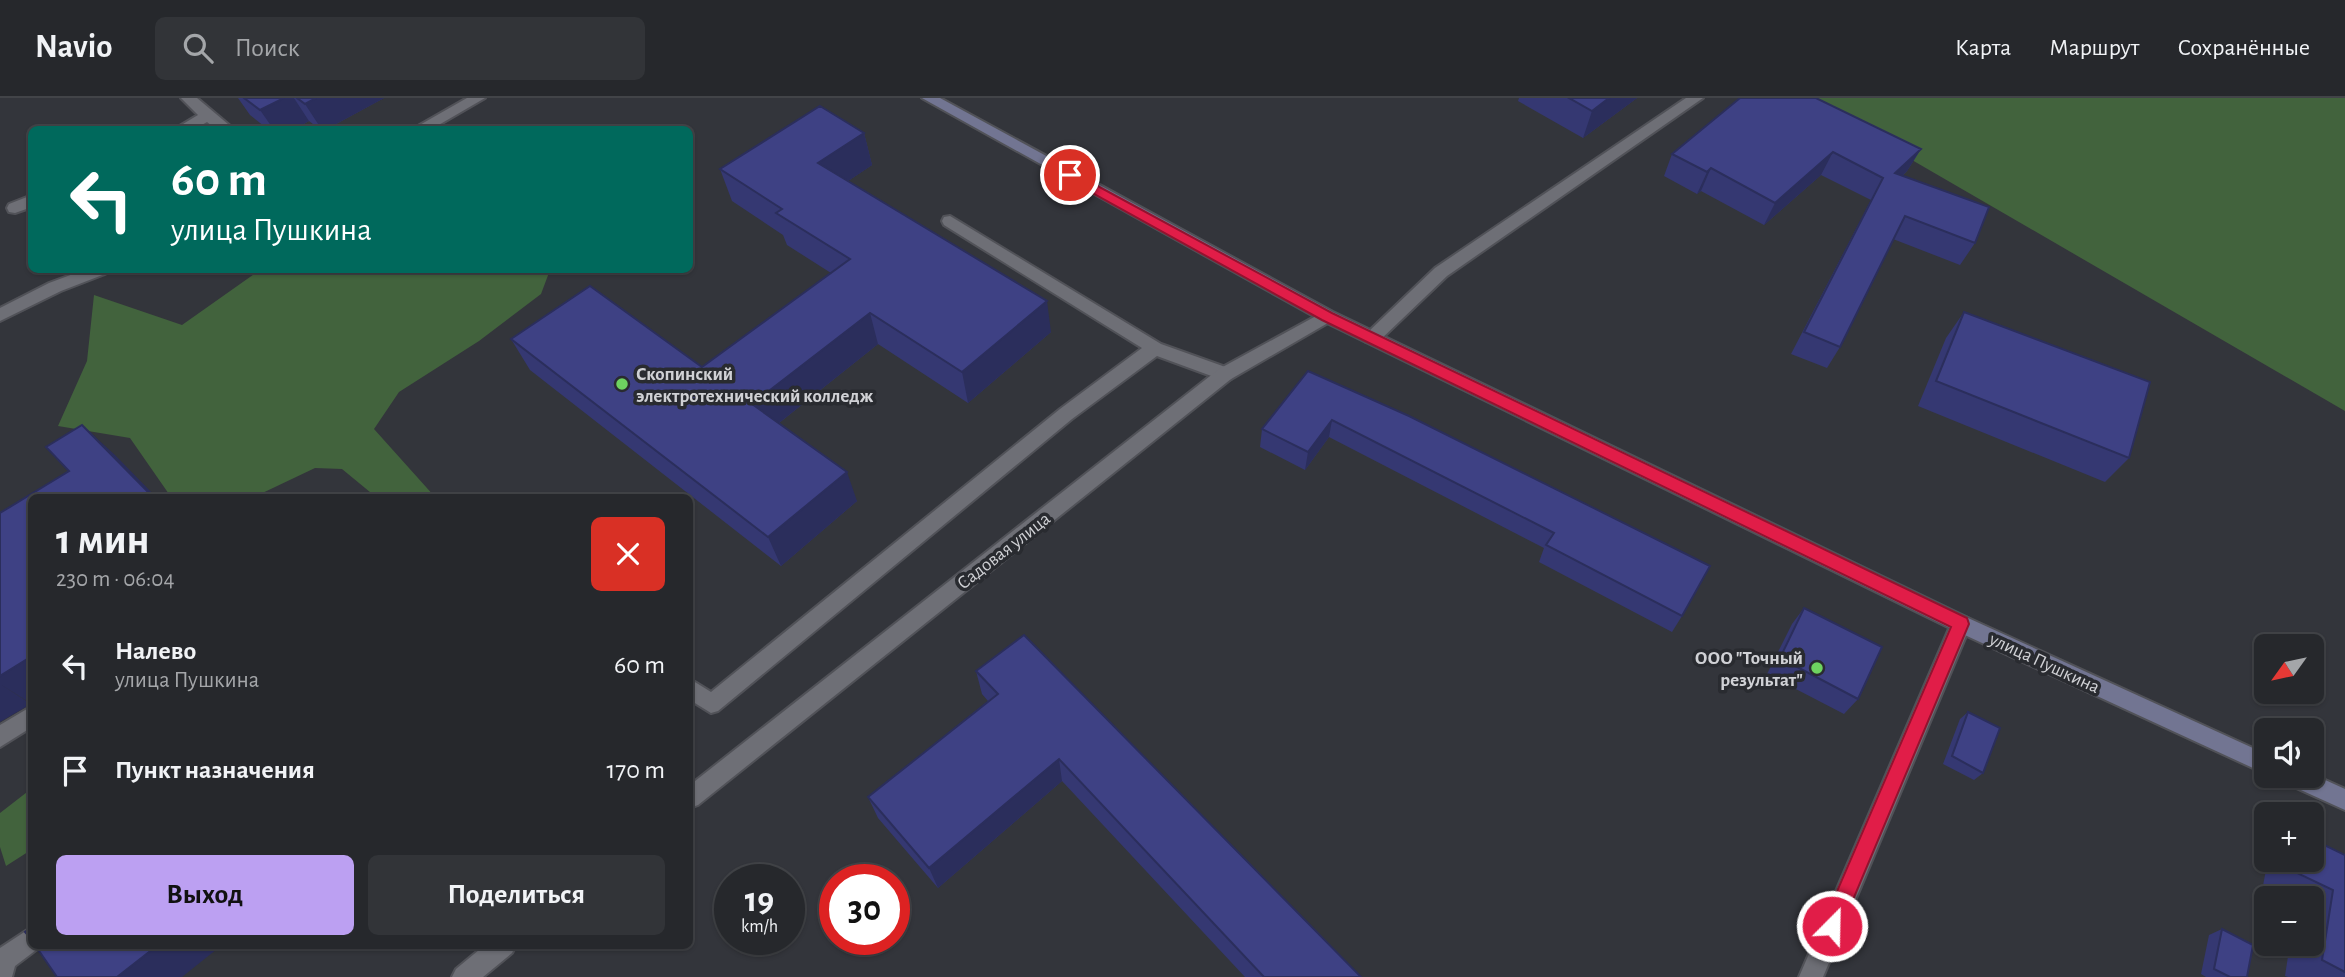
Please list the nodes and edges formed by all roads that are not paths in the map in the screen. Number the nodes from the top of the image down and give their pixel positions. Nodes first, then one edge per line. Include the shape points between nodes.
1 (188, 98) edge
2 (478, 98) edge
3 (929, 98) edge
4 (1696, 98) edge
5 (208, 116) junction
6 (188, 126) edge
7 (222, 126) edge
8 (426, 126) edge
9 (28, 202) edge
10 (15, 208) dead end
11 (950, 221) dead end
12 (91, 273) edge
13 (0, 315) edge
14 (1327, 316) junction
15 (1372, 338) junction
16 (1155, 348) junction
17 (1225, 374) junction
18 (1961, 624) junction
19 (693, 690) edge
20 (28, 718) edge
21 (0, 737) edge
22 (2254, 758) edge
23 (2319, 788) edge
24 (693, 796) edge
25 (2345, 800) edge
26 (28, 942) edge
27 (499, 949) edge
28 (0, 976) edge
29 (464, 977) edge
30 (1811, 977) edge

1 - 5 street
2 - 8 lane
3 - 14 main road, улица Пушкина
4 - 15 street via 1441,272
5 - 6 street
5 - 7 lane
9 - 10 street
11 - 16 street
12 - 13 street
14 - 15 main road, улица Пушкина
14 - 17 street, Садовая улица
15 - 18 main road, улица Пушкина
16 - 17 street
16 - 19 street via 1066,414 710,704
17 - 24 street, Садовая улица
18 - 22 main road, улица Пушкина
18 - 30 street
20 - 21 street
23 - 25 main road
26 - 28 street via 6,958
27 - 29 street

